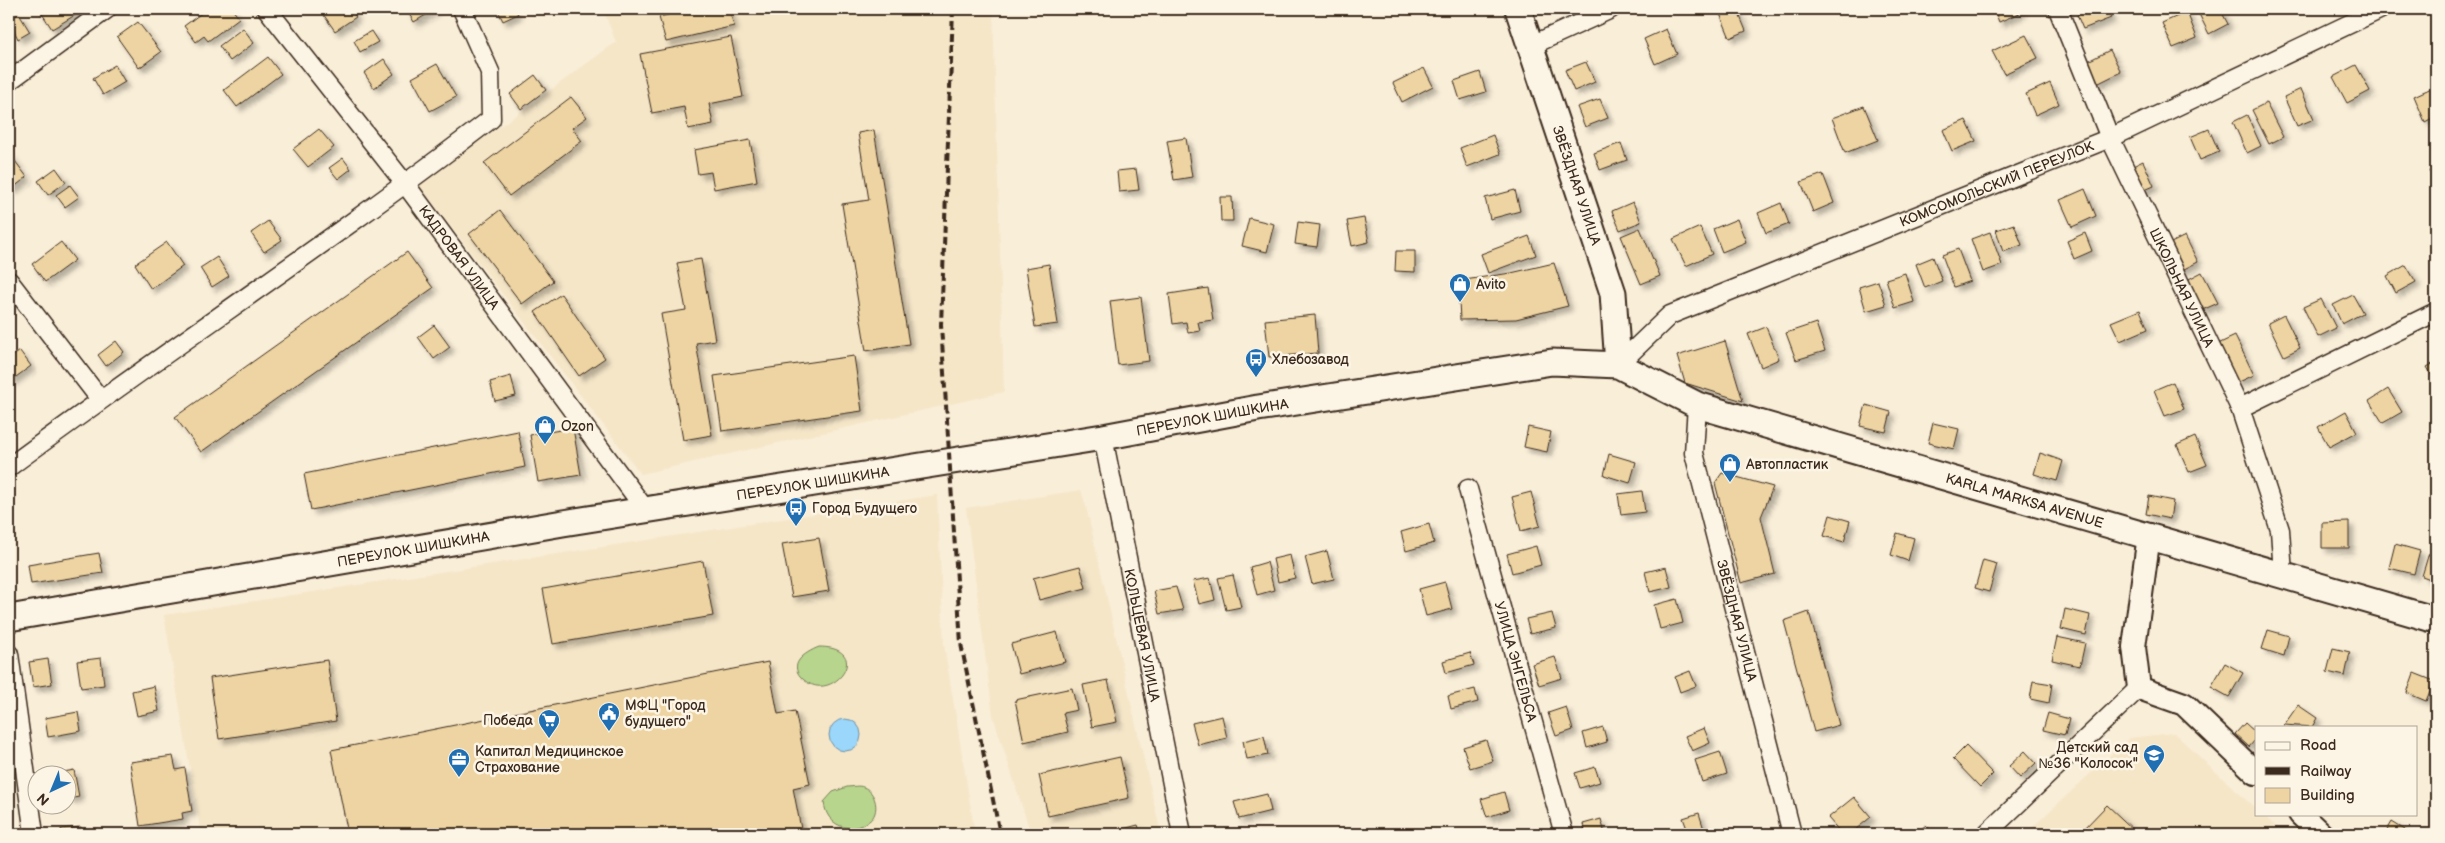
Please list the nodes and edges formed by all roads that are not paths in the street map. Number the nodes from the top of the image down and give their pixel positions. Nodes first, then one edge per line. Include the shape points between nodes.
1 (108, 9) edge
2 (267, 9) edge
3 (462, 9) edge
4 (1518, 9) edge
5 (1611, 9) edge
6 (2058, 9) edge
7 (2381, 9) edge
8 (1530, 46) junction
9 (9, 81) edge
10 (2110, 138) junction
11 (406, 184) junction
12 (9, 281) edge
13 (2436, 312) edge
14 (1618, 365) junction
15 (100, 399) junction
16 (1697, 405) junction
17 (2240, 408) junction
18 (1103, 437) junction
19 (9, 467) edge
20 (1468, 489) dead end
21 (645, 510) junction
22 (2149, 535) junction
23 (2283, 574) junction
24 (9, 618) edge
25 (2436, 620) edge
26 (9, 654) edge
27 (2139, 688) junction
28 (2255, 772) edge
29 (2302, 816) edge
30 (34, 834) edge
31 (1182, 834) edge
32 (1564, 834) edge
33 (1792, 834) edge
34 (1986, 834) edge
35 (2321, 834) edge

1 - 9 street
2 - 11 street, КАДРОВАЯ УЛИЦА
3 - 11 street via 490,72 491,119
4 - 8 main road, ЗВЁЗДНАЯ УЛИЦА
5 - 8 street
6 - 10 street, ШКОЛЬНАЯ УЛИЦА
7 - 10 street, КОМСОМОЛЬСКИЙ ПЕРЕУЛОК
8 - 14 main road, ЗВЁЗДНАЯ УЛИЦА via 1614,293
10 - 14 street, КОМСОМОЛЬСКИЙ ПЕРЕУЛОК via 1670,315
10 - 17 street, ШКОЛЬНАЯ УЛИЦА
11 - 15 street
11 - 21 street, КАДРОВАЯ УЛИЦА
12 - 15 street
13 - 17 street
14 - 16 main road, KARLA MARKSA AVENUE
14 - 18 main road, ПЕРЕУЛОК ШИШКИНА via 1552,362 1258,408
15 - 19 street
16 - 22 main road, KARLA MARKSA AVENUE
16 - 33 street, ЗВЁЗДНАЯ УЛИЦА via 1694,453
17 - 23 street, ШКОЛЬНАЯ УЛИЦА via 2280,530
18 - 21 main road, ПЕРЕУЛОК ШИШКИНА
18 - 31 street, КОЛЬЦЕВАЯ УЛИЦА
20 - 32 street, УЛИЦА ЭНГЕЛЬСА
21 - 24 main road, ПЕРЕУЛОК ШИШКИНА
22 - 23 main road, KARLA MARKSA AVENUE
22 - 27 street via 2134,647
23 - 25 main road, KARLA MARKSA AVENUE
26 - 30 street
27 - 28 street via 2184,704
27 - 34 street
29 - 35 street

